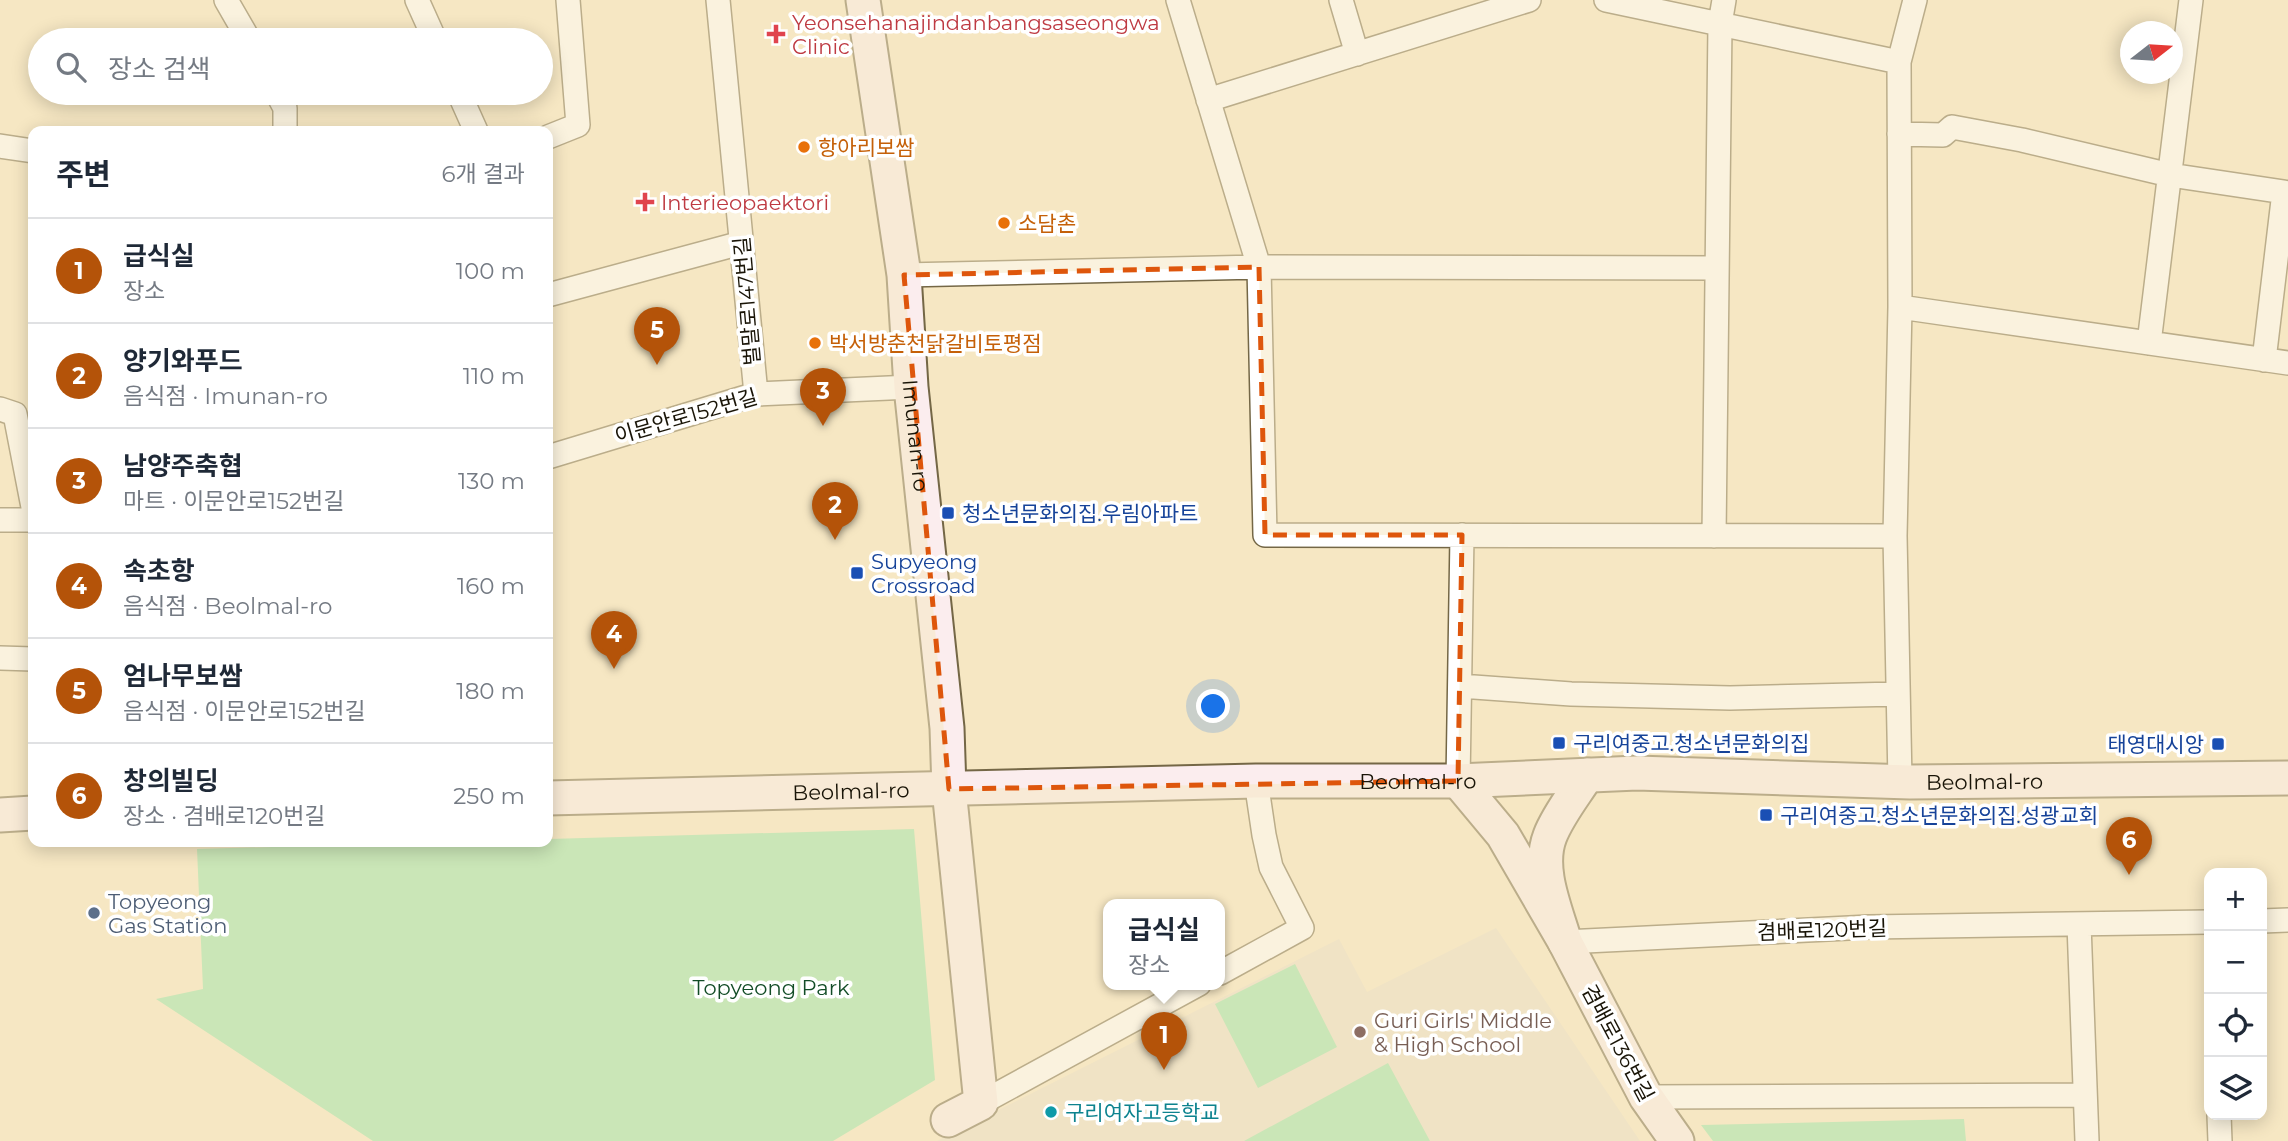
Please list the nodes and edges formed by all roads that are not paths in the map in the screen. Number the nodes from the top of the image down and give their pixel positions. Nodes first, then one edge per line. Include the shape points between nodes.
1 (226, 0) edge
2 (417, 0) edge
3 (568, 0) edge
4 (718, 0) edge
5 (863, 0) edge
6 (1178, 0) edge
7 (1341, 0) edge
8 (1529, 0) edge
9 (1606, 0) edge
10 (1724, 0) edge
11 (1915, 0) edge
12 (2191, 0) edge
13 (1720, 24) junction
14 (242, 28) edge
15 (430, 28) edge
16 (1357, 54) junction
17 (1899, 62) junction
18 (1208, 100) junction
19 (283, 105) edge
20 (464, 105) edge
21 (285, 126) edge
22 (474, 126) edge
23 (1899, 134) junction
24 (553, 135) edge
25 (0, 146) edge
26 (28, 150) edge
27 (2169, 175) junction
28 (741, 243) junction
29 (1259, 267) junction
30 (1716, 268) junction
31 (904, 275) junction
32 (553, 294) edge
33 (1900, 307) junction
34 (2149, 343) junction
35 (2264, 359) junction
36 (2288, 363) edge
37 (911, 387) junction
38 (755, 394) junction
39 (0, 408) edge
40 (553, 455) edge
41 (28, 480) edge
42 (0, 520) edge
43 (28, 520) edge
44 (1462, 535) junction
45 (1714, 536) junction
46 (1895, 536) junction
47 (0, 658) edge
48 (28, 659) edge
49 (1460, 686) junction
50 (1898, 694) junction
51 (1587, 775) junction
52 (2288, 778) edge
53 (1256, 781) junction
54 (1458, 781) junction
55 (1900, 781) junction
56 (949, 789) junction
57 (553, 798) edge
58 (28, 813) edge
59 (0, 815) edge
60 (2288, 920) edge
61 (2267, 921) edge
62 (2204, 922) edge
63 (2079, 924) junction
64 (1565, 942) junction
65 (1225, 970) edge
66 (1188, 990) edge
67 (2085, 1095) junction
68 (1646, 1097) junction
69 (981, 1104) junction
70 (948, 1120) dead end
71 (2219, 1120) edge
72 (1677, 1141) edge
73 (2087, 1141) edge
74 (2220, 1141) edge

1 - 14 street
2 - 15 street
3 - 24 street via 578,125
4 - 28 street, 벌말로147번길
5 - 31 street, Imunan-ro
6 - 18 street
7 - 16 street
8 - 16 street
9 - 13 street
10 - 13 street
11 - 17 street
12 - 27 street
13 - 17 street
13 - 30 street
16 - 18 street
17 - 23 street
18 - 29 street
19 - 21 street
20 - 22 street
23 - 27 street via 1943,135 1952,127
23 - 33 street
25 - 26 street
27 - 34 street
27 - 35 street via 2284,192
28 - 32 street
28 - 38 street, 벌말로147번길
29 - 30 street
29 - 31 street
29 - 44 street via 1265,535
30 - 45 street
31 - 37 street, Imunan-ro
33 - 34 street
33 - 46 street
34 - 35 street
35 - 36 street
37 - 38 street, 이문안로152번길
37 - 56 street, Imunan-ro via 947,728
38 - 40 street, 이문안로152번길
39 - 41 street via 15,414
42 - 43 street
44 - 45 street
44 - 49 street
45 - 46 street
46 - 50 street
47 - 48 street
49 - 50 street via 1730,698
49 - 54 street
50 - 55 street
51 - 54 street, Beolmal-ro
51 - 55 street, Beolmal-ro
51 - 64 street via 1550,835 1545,855
52 - 55 street, Beolmal-ro
53 - 54 street, Beolmal-ro
53 - 56 street, Beolmal-ro
53 - 65 street via 1271,867 1302,928
54 - 64 street via 1503,835
56 - 57 street, Beolmal-ro
56 - 69 street, Imunan-ro
58 - 59 street
60 - 61 street
62 - 63 street, 겸배로120번길
63 - 64 street, 겸배로120번길 via 1869,927
63 - 67 street
64 - 68 street, 겸배로136번길
66 - 69 street
67 - 68 street
67 - 73 street
68 - 72 street, 겸배로136번길
69 - 70 street
71 - 74 street

